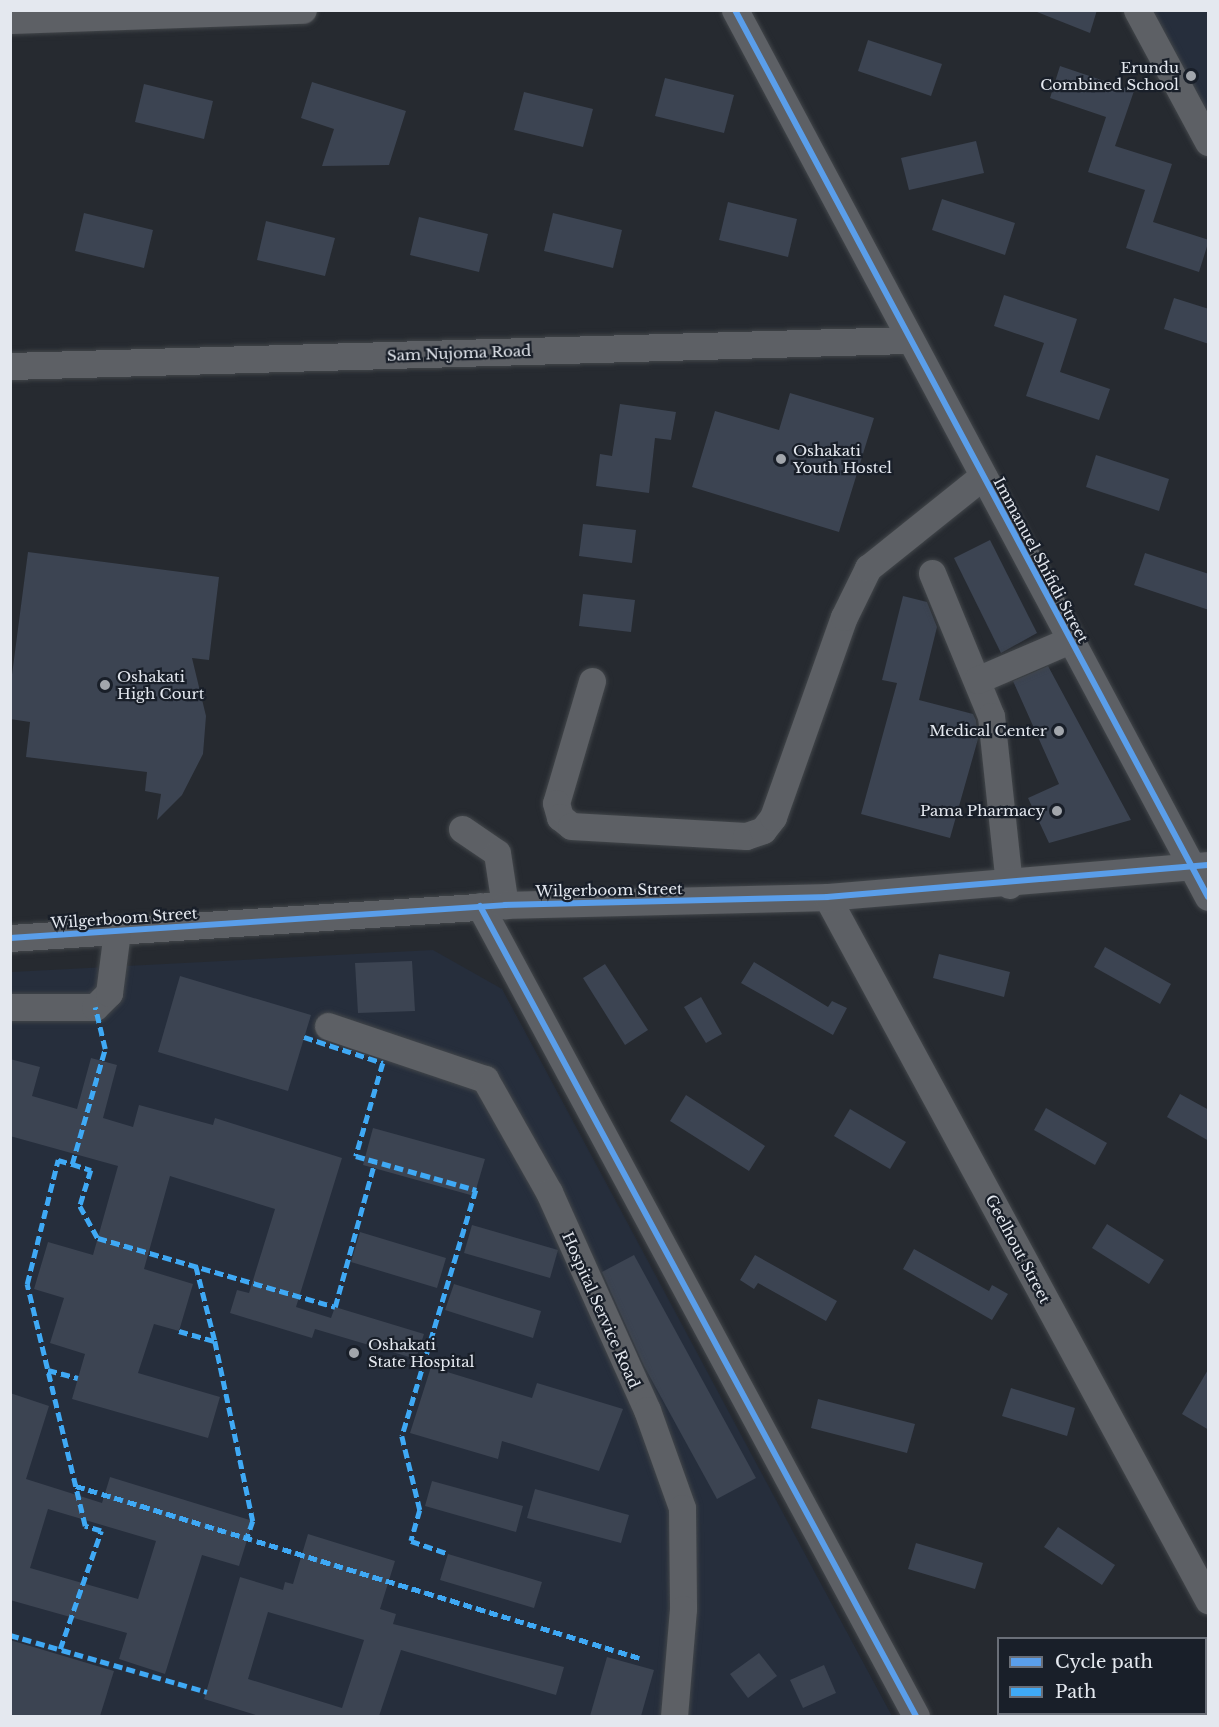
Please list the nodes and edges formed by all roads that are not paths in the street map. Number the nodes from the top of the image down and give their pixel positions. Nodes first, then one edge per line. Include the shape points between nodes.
1 (303, 10) edge
2 (735, 10) edge
3 (1137, 10) edge
4 (162, 12) edge
5 (10, 20) edge
6 (1209, 142) edge
7 (907, 340) junction
8 (10, 366) edge
9 (983, 476) junction
10 (932, 573) dead end
11 (1070, 640) junction
12 (977, 680) junction
13 (592, 681) dead end
14 (462, 829) dead end
15 (1200, 866) edge
16 (1009, 885) junction
17 (827, 897) junction
18 (1209, 897) edge
19 (492, 905) junction
20 (117, 931) junction
21 (10, 938) edge
22 (10, 1007) edge
23 (328, 1026) dead end
24 (1209, 1600) edge
25 (674, 1716) edge
26 (916, 1716) edge

1 - 4 street
2 - 7 street, Immanuel Shifidi Street
3 - 6 street
4 - 5 street
7 - 8 street, Sam Nujoma Road
7 - 9 street, Immanuel Shifidi Street
9 - 11 street, Immanuel Shifidi Street
9 - 13 street via 868,568 844,617 773,817 763,830 746,836 583,827 560,817 556,803
10 - 12 street
11 - 12 street
11 - 15 street, Immanuel Shifidi Street
12 - 16 street via 991,716
14 - 19 street via 497,853
15 - 16 street, Wilgerboom Street
15 - 18 street, Immanuel Shifidi Street
16 - 17 street, Wilgerboom Street
17 - 19 street, Wilgerboom Street
17 - 24 street, Geelhout Street
19 - 20 street, Wilgerboom Street
19 - 26 street
20 - 21 street, Wilgerboom Street
20 - 22 street via 110,993 95,1007
23 - 25 street, Hospital Service Road via 485,1079 549,1192 646,1410 682,1508 683,1609

